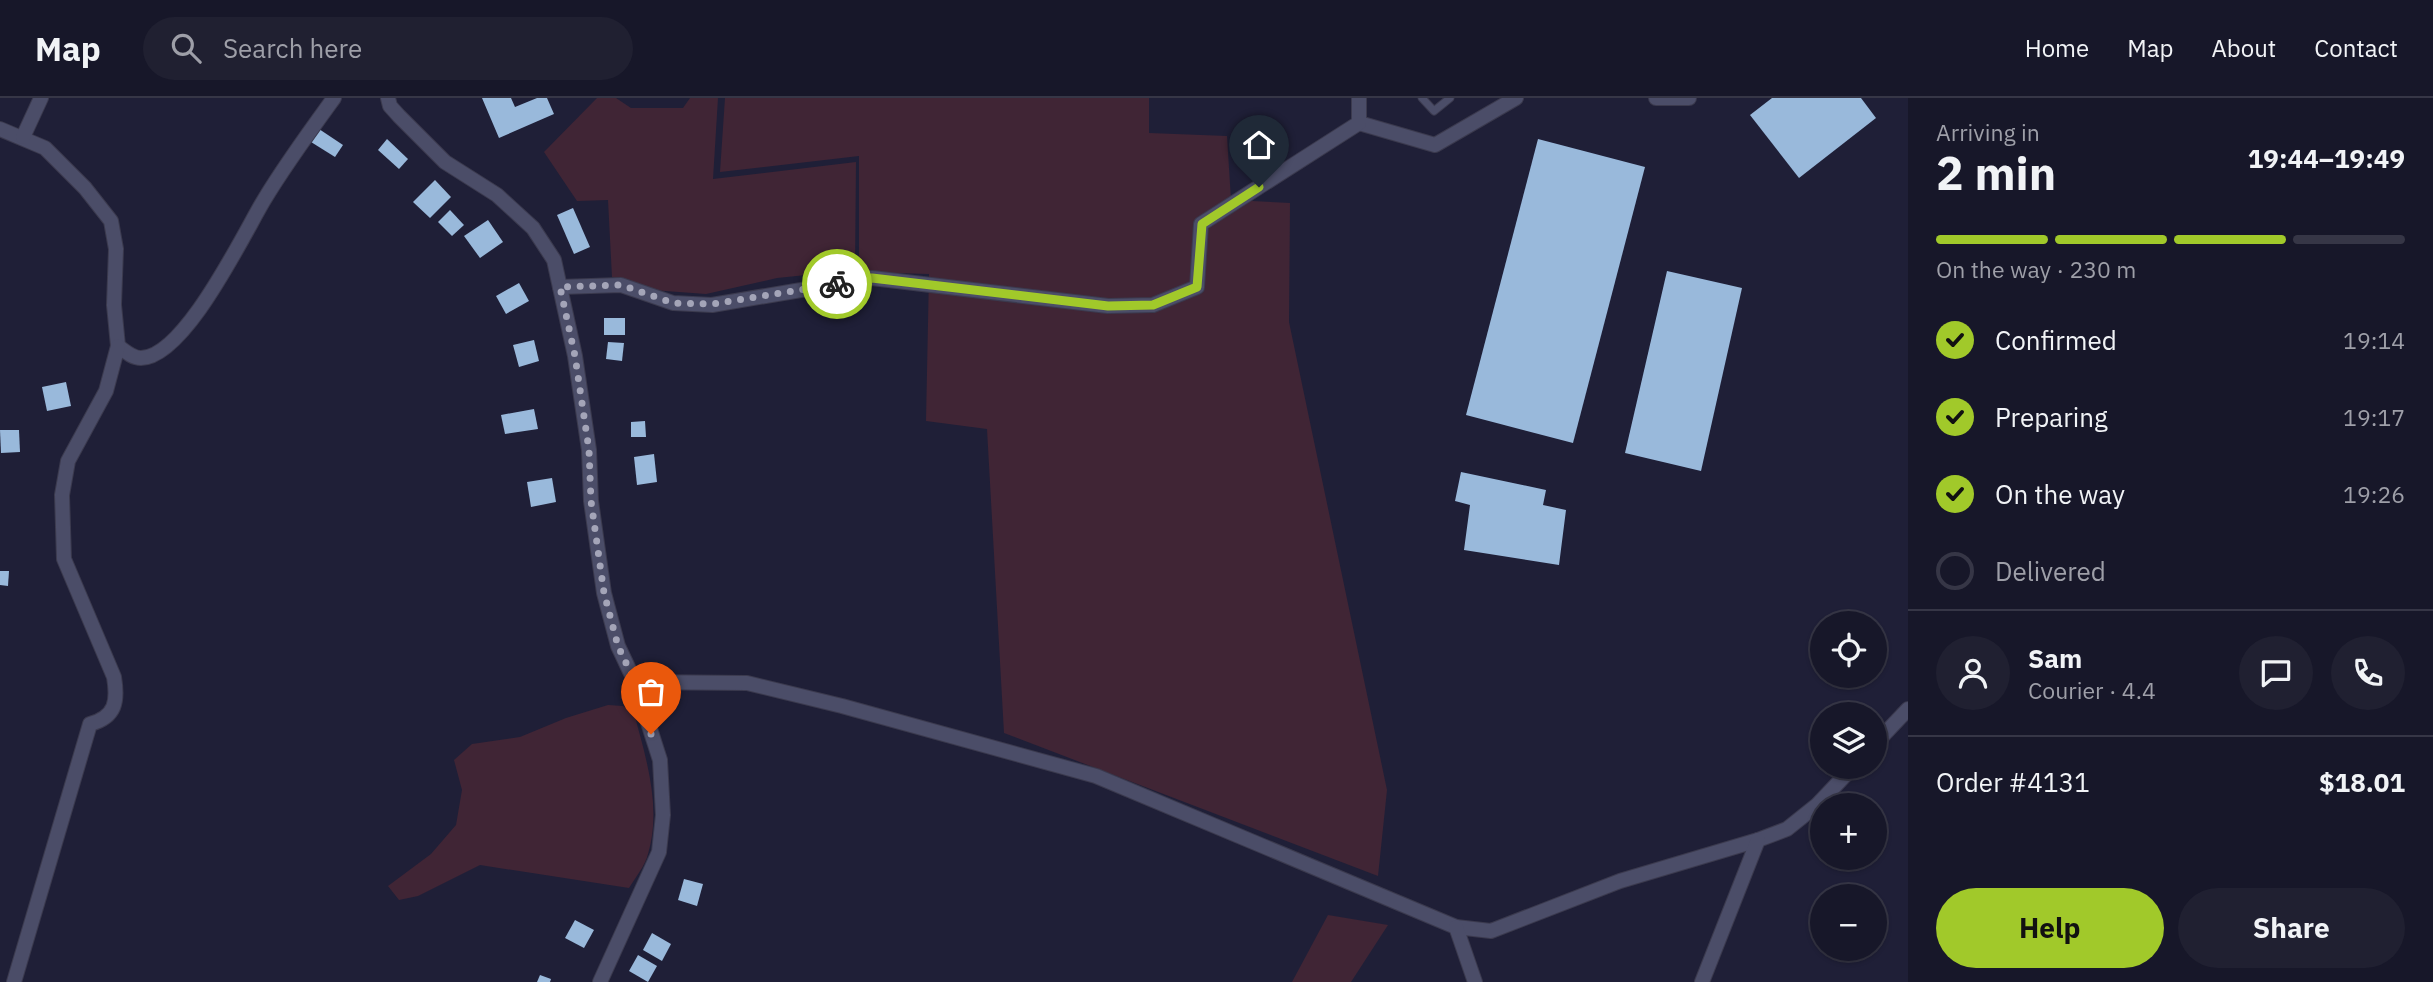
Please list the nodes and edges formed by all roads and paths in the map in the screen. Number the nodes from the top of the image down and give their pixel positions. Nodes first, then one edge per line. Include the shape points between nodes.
1 (41, 98) edge
2 (334, 98) edge
3 (1359, 98) edge
4 (1422, 98) edge
5 (1450, 98) edge
6 (1516, 98) edge
7 (1656, 98) edge
8 (1689, 98) edge
9 (387, 101) edge
10 (1359, 123) junction
11 (0, 129) edge
12 (23, 137) junction
13 (560, 287) junction
14 (118, 346) junction
15 (635, 682) junction
16 (1908, 709) edge
17 (1887, 731) edge
18 (1842, 779) edge
19 (1758, 839) junction
20 (1456, 927) junction
21 (14, 982) edge
22 (600, 982) edge
23 (1475, 982) edge
24 (1702, 982) edge

1 - 12 street
2 - 14 street via 265,198 209,296 180,334 142,358
3 - 10 street
4 - 5 lane via 1434,111
6 - 10 street via 1435,145
7 - 8 street
9 - 13 street via 445,162 497,195 533,229 554,260
10 - 13 street via 1202,224 1197,287 1153,305 1108,306 872,278 712,304 673,303 621,285
11 - 12 street
12 - 14 street via 62,163 111,221
13 - 15 street via 589,450 604,593 618,646
14 - 21 street via 106,391 68,461 62,495 64,559 117,694 112,711 90,724
15 - 20 street via 747,683 1096,776
15 - 22 street via 660,760 663,815 659,852
16 - 17 street
18 - 19 street via 1797,821
19 - 20 street via 1620,881 1491,931
19 - 24 street
20 - 23 street

